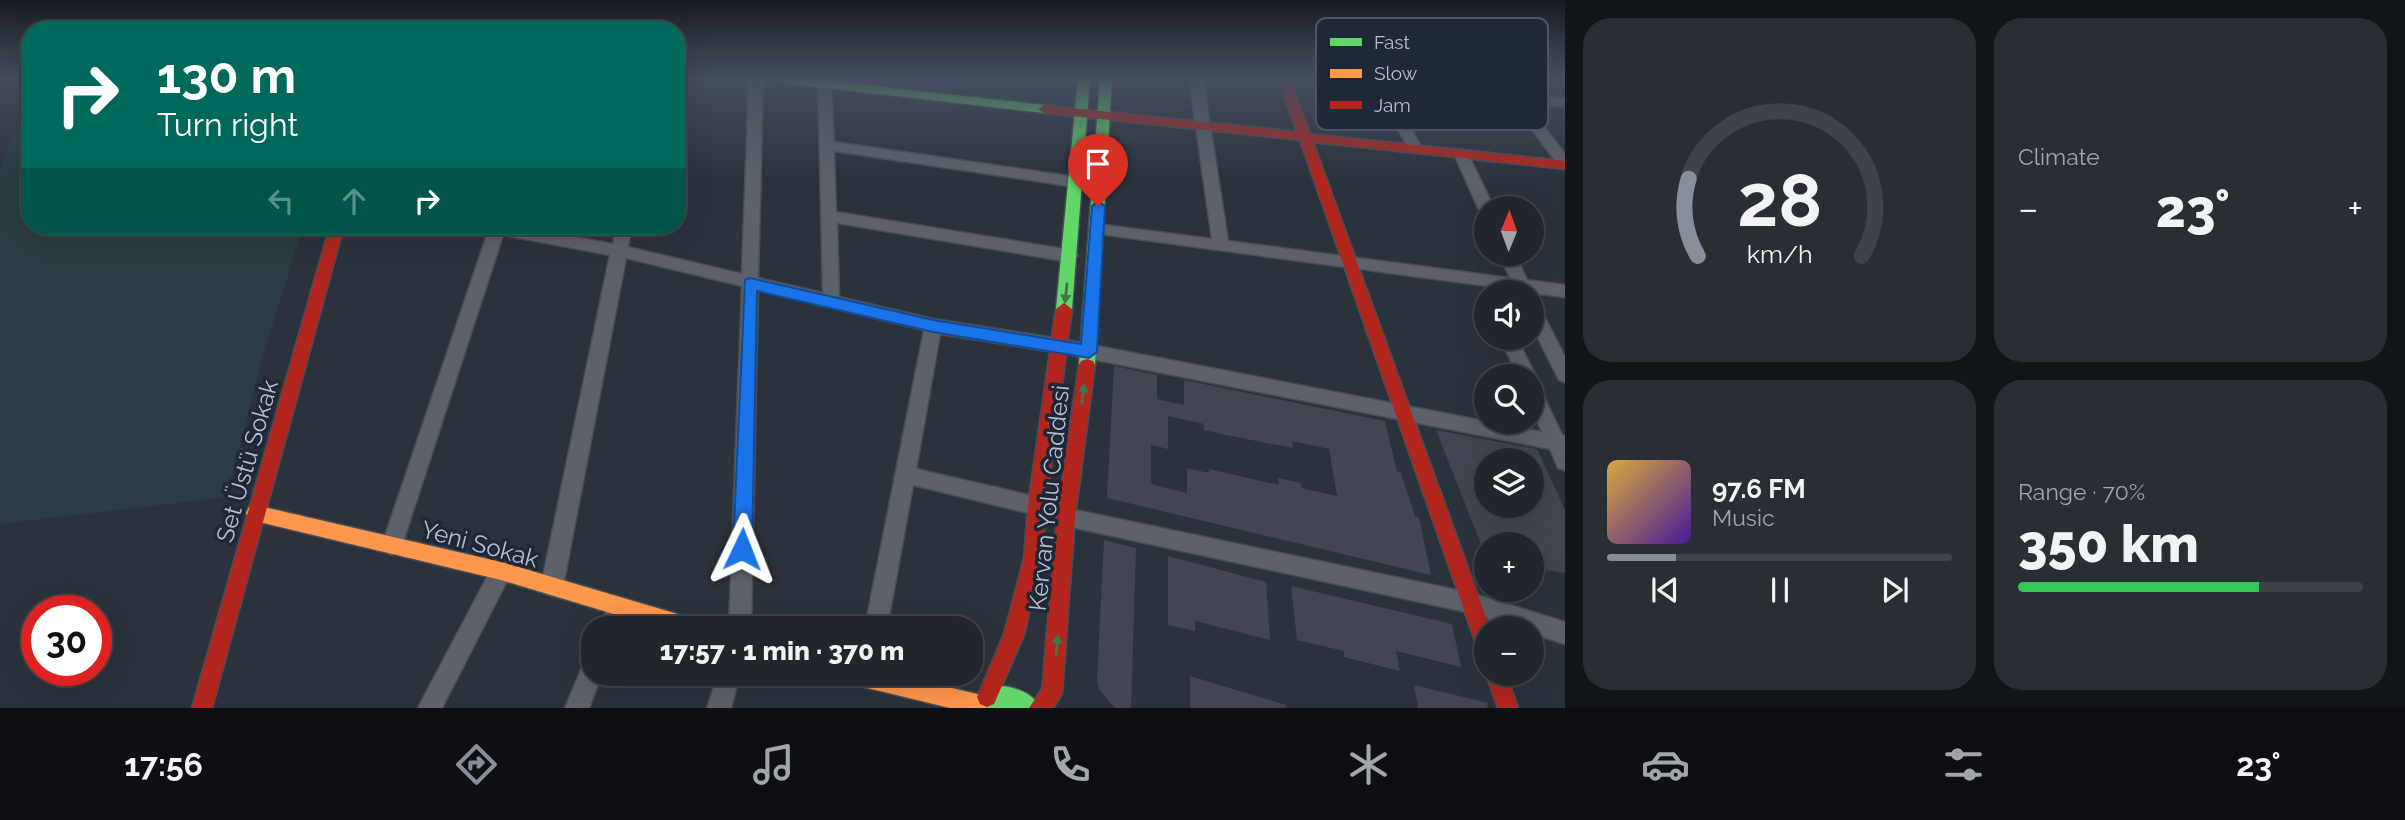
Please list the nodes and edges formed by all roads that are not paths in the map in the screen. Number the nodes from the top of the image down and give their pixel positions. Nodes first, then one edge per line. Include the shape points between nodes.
1 (754, 112) edge
2 (825, 112) edge
3 (1074, 112) edge
4 (1201, 112) edge
5 (1296, 112) edge
6 (1082, 113) junction
7 (1104, 115) junction
8 (1203, 124) junction
9 (1405, 130) edge
10 (1540, 130) edge
11 (1304, 136) junction
12 (826, 145) junction
13 (1415, 148) junction
14 (1461, 154) junction
15 (1565, 165) edge
16 (1076, 182) junction
17 (1480, 196) edge
18 (829, 216) junction
19 (1097, 229) junction
20 (334, 235) edge
21 (491, 235) edge
22 (536, 235) edge
23 (622, 235) edge
24 (1221, 245) junction
25 (619, 251) junction
26 (1070, 256) junction
27 (1346, 261) junction
28 (1474, 281) edge
29 (750, 284) junction
30 (1544, 290) edge
31 (1565, 291) edge
32 (831, 302) junction
33 (933, 326) junction
34 (1544, 344) edge
35 (1061, 346) junction
36 (1089, 352) junction
37 (1565, 375) edge
38 (1544, 412) edge
39 (1405, 415) junction
40 (1560, 443) edge
41 (1565, 462) edge
42 (907, 475) junction
43 (1037, 506) junction
44 (255, 513) junction
45 (1066, 517) junction
46 (393, 545) junction
47 (500, 571) junction
48 (552, 586) junction
49 (1471, 603) junction
50 (619, 607) junction
51 (615, 616) edge
52 (650, 616) edge
53 (740, 616) edge
54 (878, 616) edge
55 (1476, 616) edge
56 (1565, 633) edge
57 (586, 686) edge
58 (725, 686) edge
59 (882, 686) edge
60 (905, 686) edge
61 (1500, 686) edge
62 (979, 703) edge
63 (202, 708) edge
64 (430, 708) edge
65 (577, 708) edge
66 (719, 708) edge
67 (921, 708) edge
68 (1030, 708) edge
69 (1039, 708) edge
70 (1508, 708) edge

1 - 29 street
2 - 12 street
3 - 6 street
4 - 8 street
5 - 11 street
6 - 7 street
6 - 16 street, Kervan Yolu Caddesi
7 - 8 street
7 - 19 street, Kervan Yolu Caddesi
8 - 11 street
8 - 24 street
9 - 13 street
10 - 15 street
11 - 13 street
11 - 27 street
12 - 16 street
12 - 18 street
13 - 14 street
14 - 15 street
14 - 17 street
16 - 26 street, Kervan Yolu Caddesi
18 - 26 street
18 - 32 street
19 - 24 street
19 - 36 street, Kervan Yolu Caddesi
20 - 44 street, Set Üstü Sokak
21 - 46 street
22 - 25 street
23 - 25 street
24 - 27 street
25 - 29 street
25 - 48 street
26 -> 35 street, Kervan Yolu Caddesi
27 - 28 street
27 - 39 street
29 - 32 street
29 - 53 street
30 - 31 street
32 - 33 street
33 - 35 street
33 - 42 street
34 - 37 street
35 - 36 street
35 - 43 street, Kervan Yolu Caddesi
36 - 39 street
45 -> 36 street, Kervan Yolu Caddesi
38 - 40 street
39 - 40 street
39 - 49 street
40 - 41 street
42 - 43 street
42 - 54 street
43 - 45 street
43 - 62 street, Kervan Yolu Caddesi via 1033,558 1014,635
44 - 46 street, Yeni Sokak
44 - 63 street, Set Üstü Sokak
45 - 49 street
69 -> 45 street, Kervan Yolu Caddesi via 1052,694
46 - 47 street, Yeni Sokak
47 - 48 street, Yeni Sokak
47 - 64 street
48 - 50 street, Yeni Sokak
49 - 55 street
49 - 56 street
50 - 51 street
50 - 52 street, Yeni Sokak
57 - 65 street
58 - 66 street
59 - 67 street
60 - 62 street
61 - 70 street
62 - 68 street via 999,695

